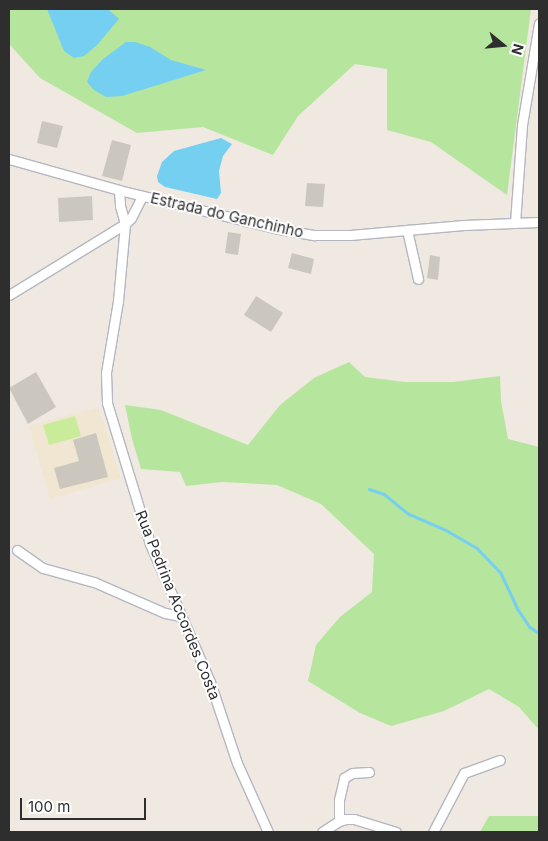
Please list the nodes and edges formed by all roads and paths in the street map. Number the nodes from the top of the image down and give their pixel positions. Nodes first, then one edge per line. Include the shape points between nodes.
1 (539, 23) edge
2 (9, 159) edge
3 (120, 190) junction
4 (142, 196) junction
5 (515, 222) junction
6 (539, 222) edge
7 (125, 224) junction
8 (407, 230) junction
9 (418, 279) dead end
10 (9, 295) edge
11 (17, 550) dead end
12 (180, 616) junction
13 (500, 760) dead end
14 (369, 772) dead end
15 (338, 821) junction
16 (268, 832) edge
17 (322, 832) edge
18 (396, 832) edge
19 (432, 832) edge

1 - 5 street via 522,125
2 - 3 street, Estrada do Ganchinho
3 - 4 street, Estrada do Ganchinho
3 - 7 street, Rua Pedrina Accordes Costa
4 - 7 street, Rua Pedrina Accordes Costa via 134,214
4 - 8 street, Estrada do Ganchinho via 304,234 350,235
5 - 6 street, Estrada do Ganchinho
5 - 8 street, Estrada do Ganchinho
7 - 10 street
7 - 12 street, Rua Pedrina Accordes Costa via 118,301 106,373 107,403 144,528
8 - 9 street
11 - 12 street via 43,568 94,582 165,613
12 - 16 street, Rua Pedrina Accordes Costa via 216,695 237,763
13 - 19 street via 464,773
14 - 15 street via 352,773 344,778
15 - 17 street
15 - 18 street via 354,819

